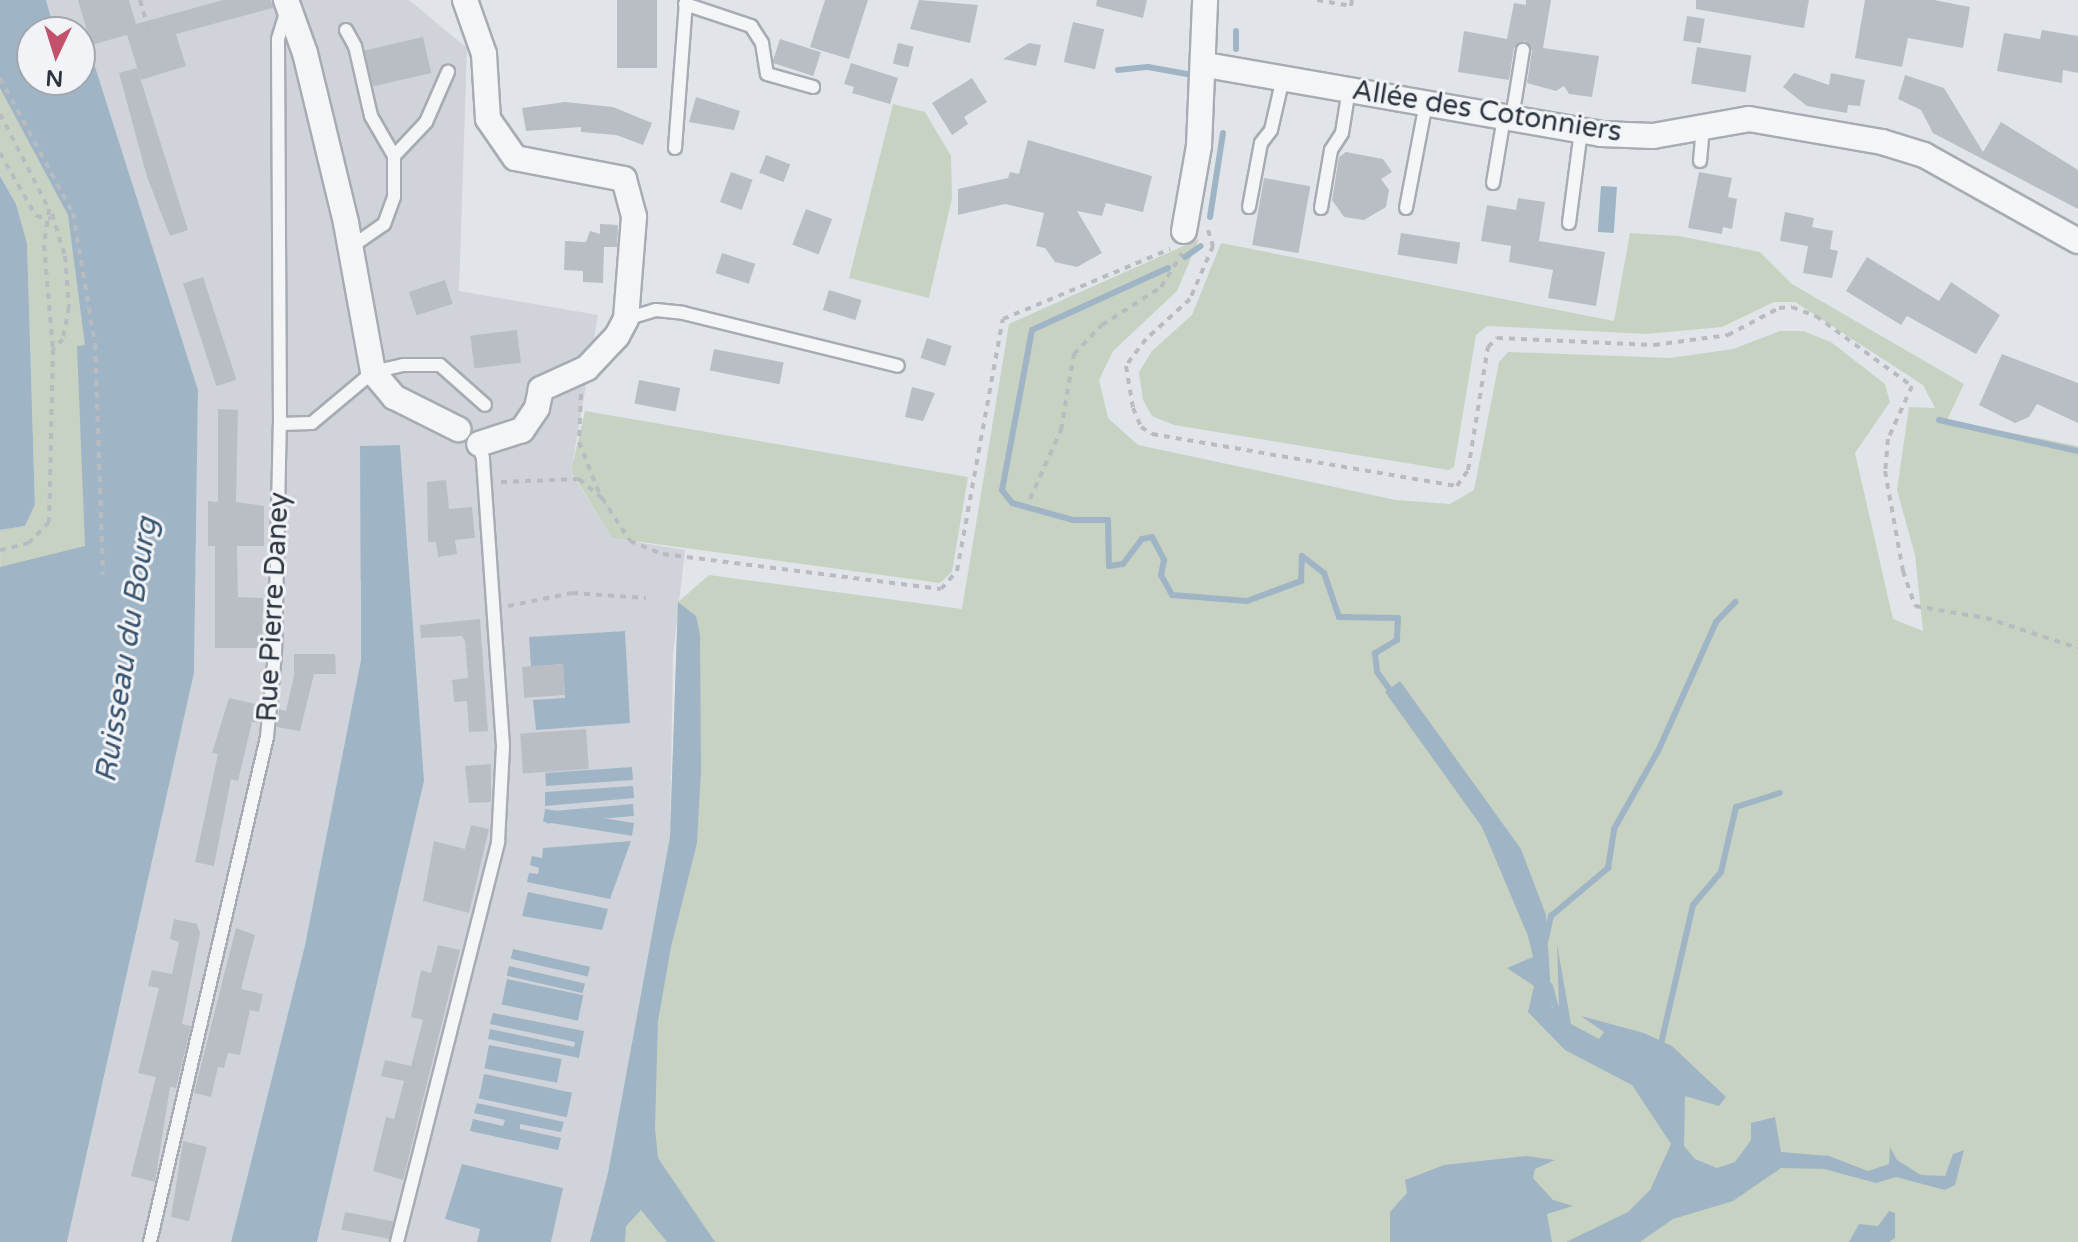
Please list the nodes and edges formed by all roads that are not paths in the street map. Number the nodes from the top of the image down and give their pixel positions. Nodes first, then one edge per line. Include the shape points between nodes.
1 (465, 0) edge
2 (1205, 0) edge
3 (686, 2) edge
4 (286, 4) edge
5 (346, 30) dead end
6 (1523, 50) dead end
7 (1206, 65) junction
8 (448, 72) dead end
9 (1283, 78) junction
10 (813, 87) dead end
11 (1349, 89) junction
12 (1426, 103) junction
13 (1508, 118) junction
14 (1703, 127) junction
15 (1581, 131) junction
16 (675, 148) dead end
17 (394, 156) junction
18 (1700, 161) dead end
19 (1493, 183) dead end
20 (1249, 207) dead end
21 (1321, 208) dead end
22 (1406, 208) dead end
23 (1569, 223) dead end
24 (1184, 231) road end
25 (2078, 241) edge
26 (351, 247) junction
27 (626, 319) junction
28 (898, 366) dead end
29 (373, 372) junction
30 (485, 405) dead end
31 (280, 424) junction
32 (458, 429) joint
33 (479, 444) junction
34 (150, 1242) edge
35 (397, 1242) edge

1 - 27 street via 484,54 488,119 515,158 624,179 634,217
2 - 7 street
3 - 10 lane via 751,26 762,43 767,74
3 - 16 lane
4 - 26 street, Rue Pierre Daney via 305,53
4 - 31 lane, Rue Pierre Daney via 278,39
5 - 17 lane via 355,46 371,116
6 - 13 lane
7 - 9 street, Allée des Cotonniers
7 - 24 street
8 - 17 lane via 426,122
9 - 11 street, Allée des Cotonniers
9 - 20 lane via 1271,130 1261,143
11 - 12 street, Allée des Cotonniers
11 - 21 lane
12 - 13 street, Allée des Cotonniers
12 - 22 lane
13 - 15 street, Allée des Cotonniers
13 - 19 lane
14 - 15 street, Allée des Cotonniers via 1653,136
14 - 18 lane
14 - 25 street, Allée des Cotonniers via 1749,119 1882,142 1924,155
15 - 23 lane
17 - 26 lane via 394,197 384,224
26 - 29 street, Rue Pierre Daney
27 - 28 lane via 656,310 683,313
27 - 33 street via 587,368 541,389 537,408 522,430
29 - 30 lane via 440,365
29 - 31 lane via 312,423
29 - 32 street via 394,397
31 - 34 lane, Rue Pierre Daney via 275,654 267,737
32 - 33 lane
33 - 35 lane via 503,746 498,842

